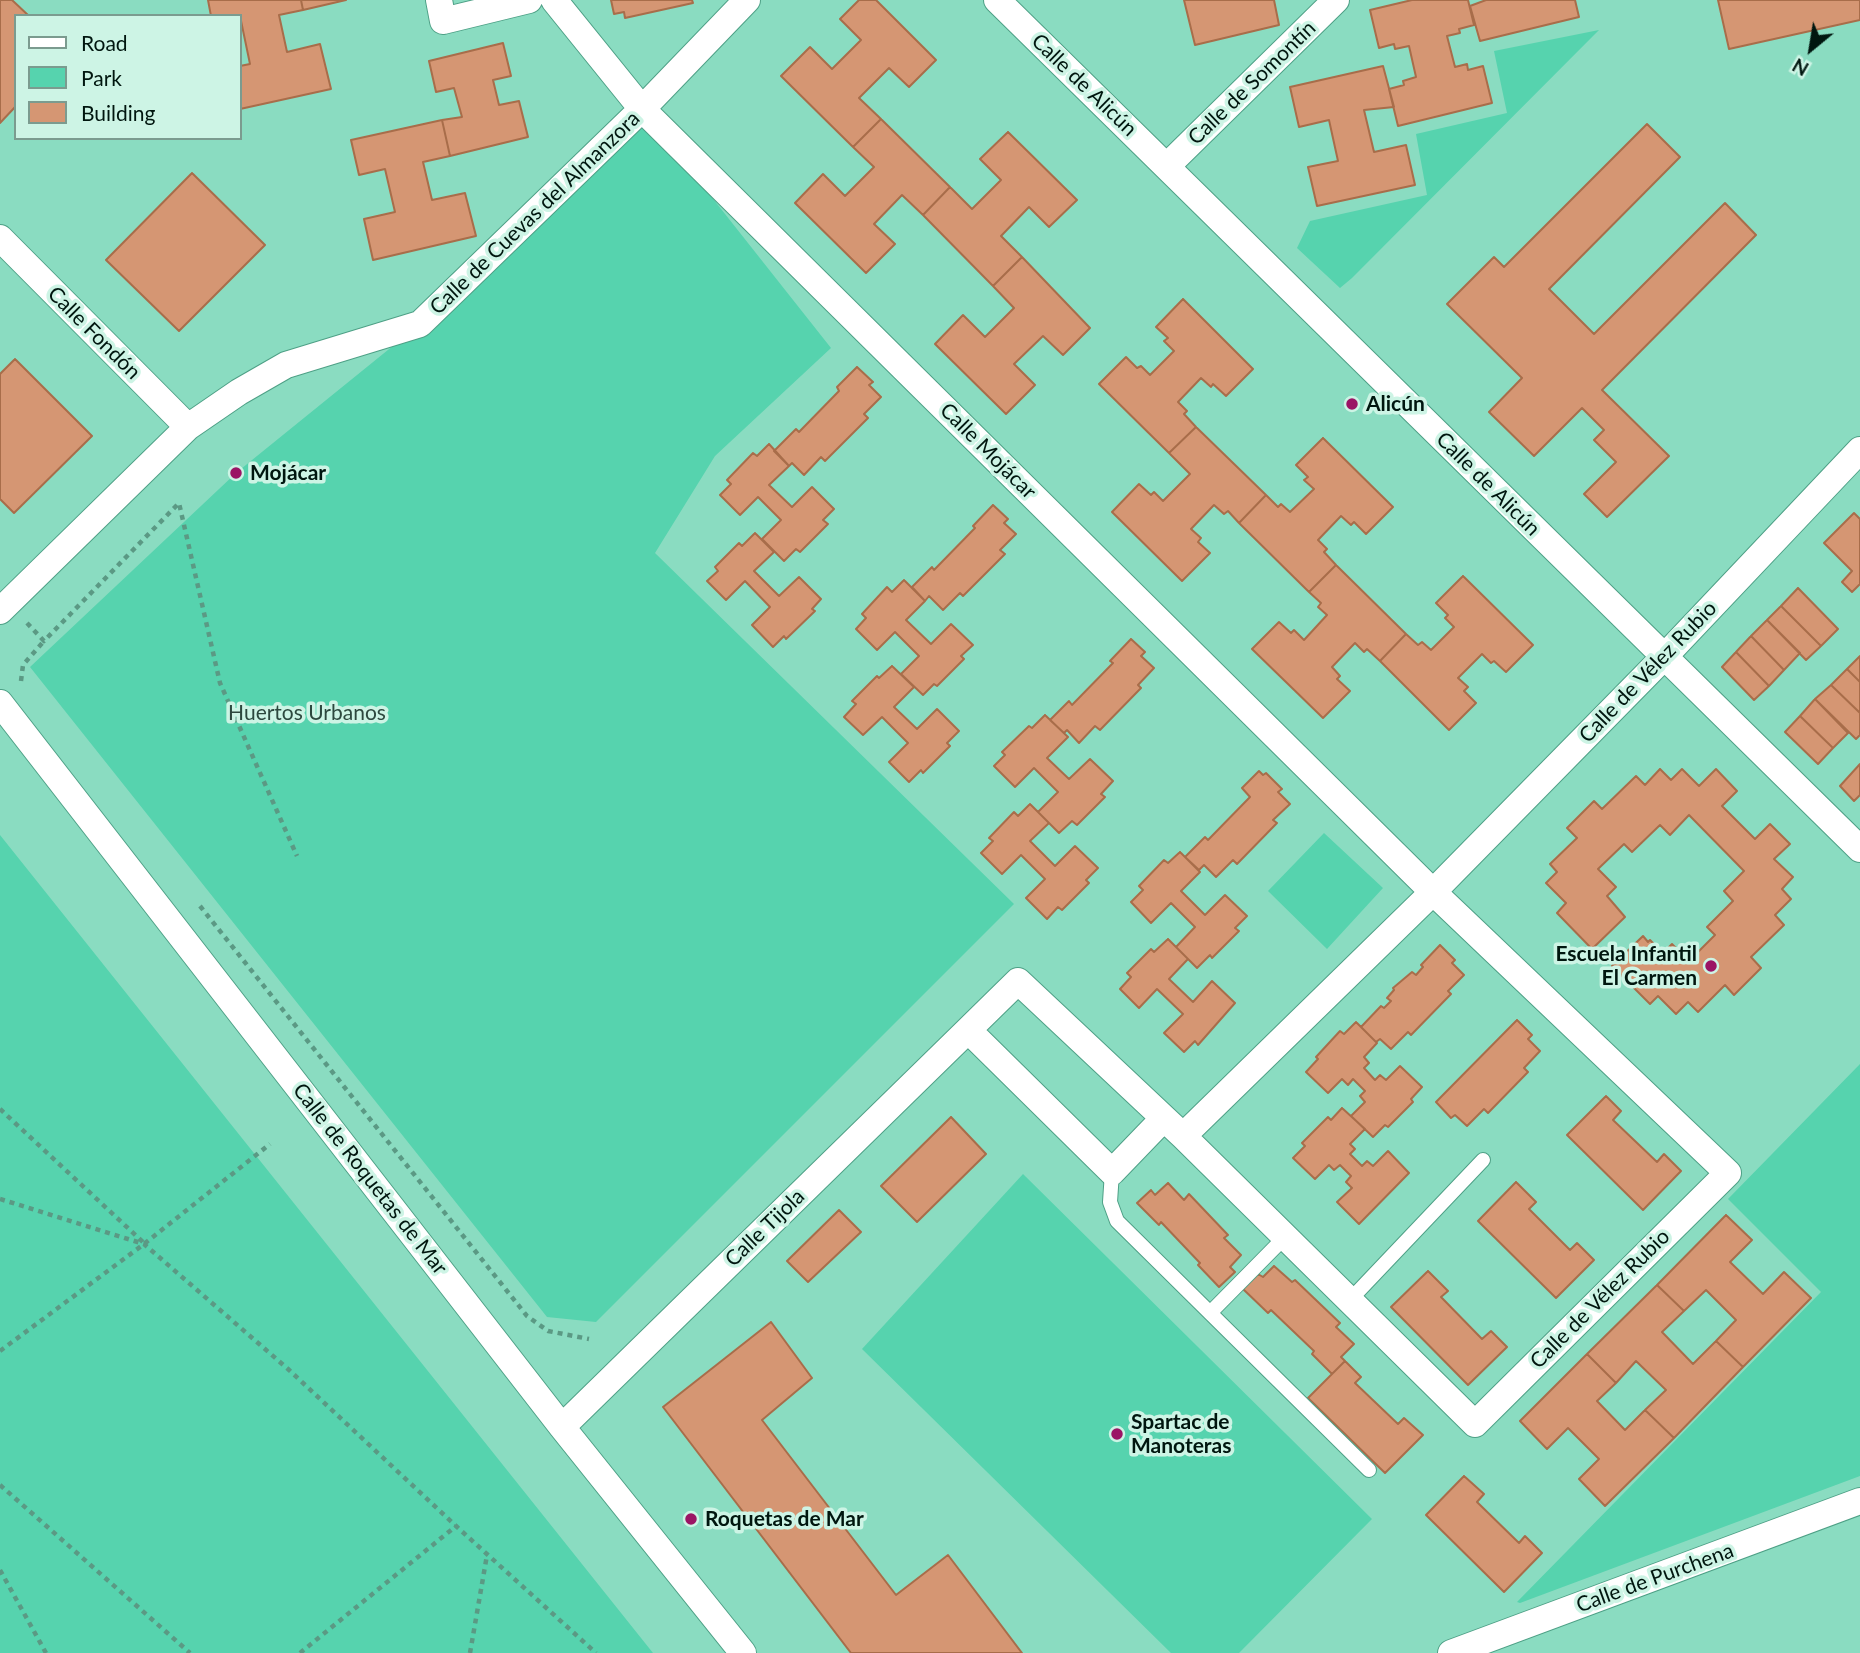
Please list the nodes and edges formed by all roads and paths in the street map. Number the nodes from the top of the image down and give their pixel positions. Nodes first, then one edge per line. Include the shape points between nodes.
1 (439, 0) edge
2 (529, 0) edge
3 (554, 0) edge
4 (747, 0) edge
5 (997, 0) edge
6 (1328, 4) edge
7 (642, 109) junction
8 (1167, 166) junction
9 (0, 238) edge
10 (188, 427) junction
11 (1860, 450) edge
12 (4, 607) edge
13 (44, 641) junction
14 (1664, 657) junction
15 (4, 707) edge
16 (1860, 849) edge
17 (296, 856) dead end
18 (1433, 892) junction
19 (192, 896) dead end
20 (968, 1030) junction
21 (0, 1109) edge
22 (1173, 1127) junction
23 (270, 1144) dead end
24 (1483, 1160) dead end
25 (1112, 1172) junction
26 (0, 1199) edge
27 (1285, 1237) junction
28 (144, 1244) junction
29 (1350, 1300) junction
30 (1210, 1314) junction
31 (589, 1339) dead end
32 (0, 1351) edge
33 (562, 1427) junction
34 (1369, 1470) dead end
35 (0, 1485) edge
36 (1860, 1501) edge
37 (456, 1526) junction
38 (487, 1554) junction
39 (0, 1570) edge
40 (46, 1653) edge
41 (190, 1653) edge
42 (300, 1653) edge
43 (470, 1653) edge
44 (596, 1653) edge
45 (743, 1653) edge
46 (1451, 1653) edge

1 - 2 street via 443,21
3 - 7 street, Calle Mojácar
4 - 7 street, Calle de Cuevas del Almanzora
5 - 8 street, Calle de Alicún
6 - 8 street, Calle de Somontín
7 - 10 street, Calle de Cuevas del Almanzora via 420,324 286,365
7 - 18 street, Calle Mojácar
8 - 14 street, Calle de Alicún
9 - 10 street, Calle Fondón
10 - 12 street, Calle de Cuevas del Almanzora
11 - 14 street, Calle de Vélez Rubio
12 - 13 path
13 - 15 path via 23,665 21,683 29,692
13 - 17 path via 179,503 220,683
14 - 16 street, Calle de Alicún
14 - 18 street, Calle de Vélez Rubio
15 - 33 street, Calle de Roquetas de Mar
18 - 22 street, Calle de Vélez Rubio
18 - 29 street, Calle de Vélez Rubio via 1728,1173 1475,1424
19 - 31 path via 527,1315 548,1331
20 - 22 street, Calle Tijola via 1018,981
20 - 25 street
20 - 33 street, Calle Tijola
21 - 28 path
22 - 25 street
22 - 27 street, Calle de Vélez Rubio
23 - 28 path
24 - 29 lane
25 - 30 lane via 1110,1202 1117,1221
26 - 28 path
27 - 29 street, Calle de Vélez Rubio
27 - 30 lane
28 - 32 path
28 - 37 path via 288,1369
30 - 34 lane
33 - 45 street, Calle de Roquetas de Mar
35 - 41 path
36 - 46 street, Calle de Purchena
37 - 38 path
37 - 42 path
38 - 43 path
38 - 44 path
39 - 40 path

